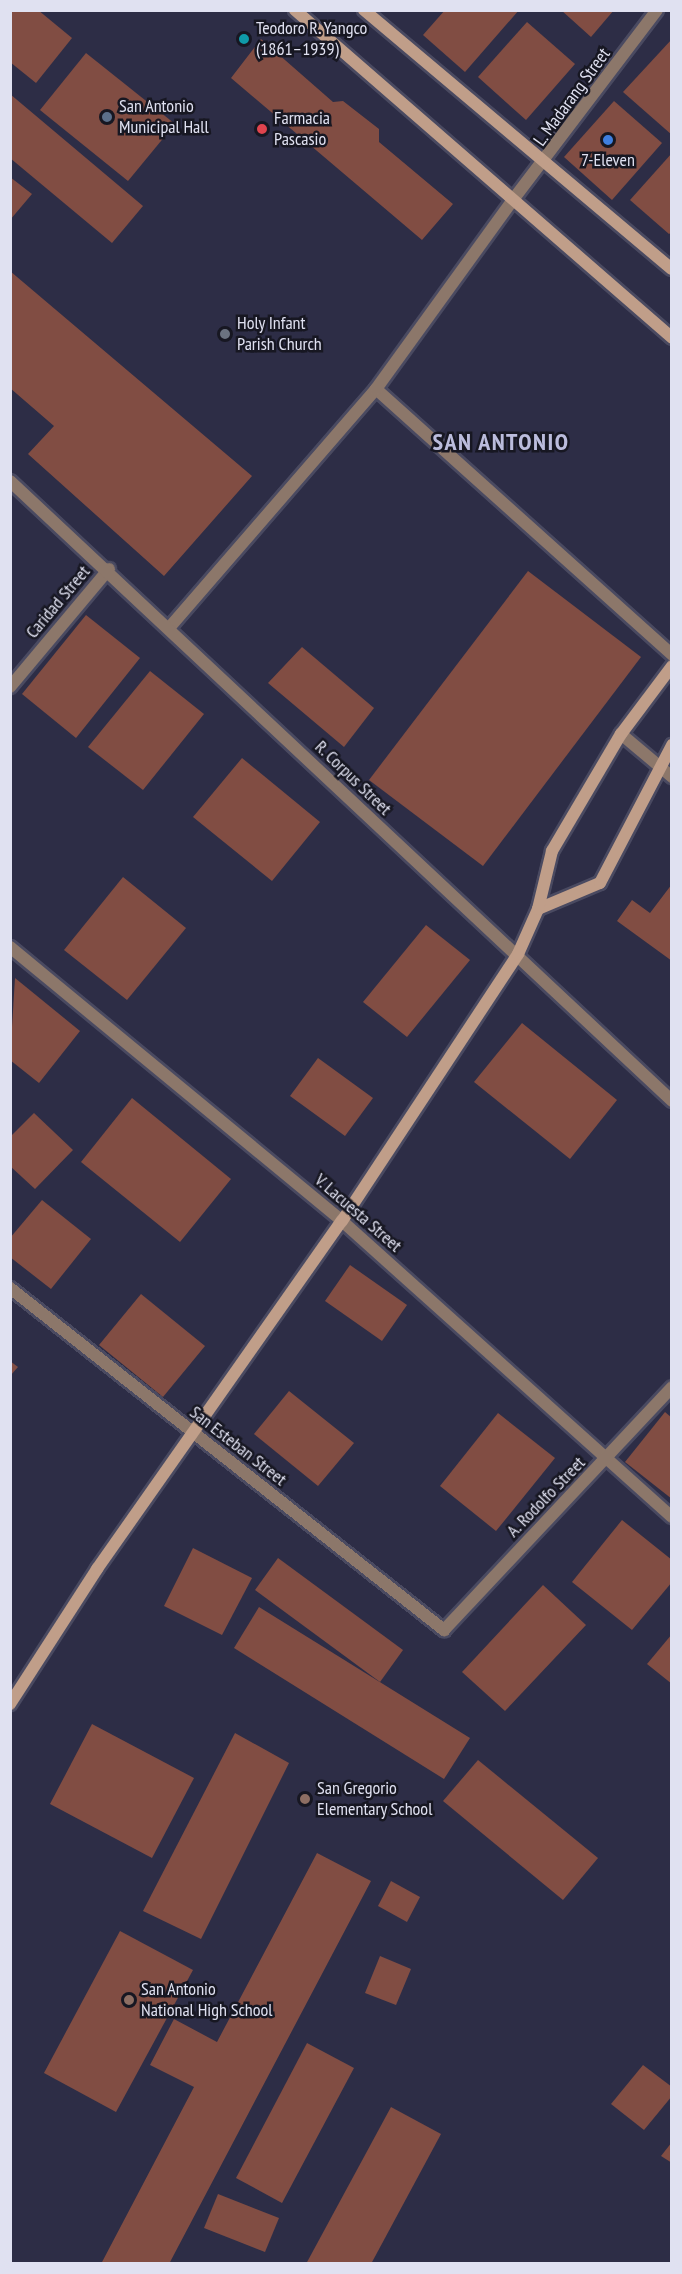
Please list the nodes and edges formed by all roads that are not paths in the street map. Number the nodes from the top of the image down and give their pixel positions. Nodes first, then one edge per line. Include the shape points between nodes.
1 (295, 10) edge
2 (364, 10) edge
3 (657, 10) edge
4 (545, 163) junction
5 (512, 201) junction
6 (672, 269) edge
7 (672, 338) edge
8 (376, 389) junction
9 (10, 481) edge
10 (110, 569) junction
11 (169, 628) junction
12 (672, 656) edge
13 (672, 666) edge
14 (10, 687) edge
15 (621, 734) junction
16 (672, 745) edge
17 (659, 766) junction
18 (672, 777) edge
19 (538, 909) junction
20 (10, 947) edge
21 (518, 954) junction
22 (672, 1101) edge
23 (342, 1221) junction
24 (10, 1288) edge
25 (672, 1387) edge
26 (194, 1434) junction
27 (606, 1460) junction
28 (672, 1517) edge
29 (444, 1630) joint
30 (10, 1704) edge

1 - 5 main road
2 - 4 main road
3 - 4 street, L. Madarang Street
4 - 5 street, L. Madarang Street
4 - 6 main road
5 - 7 main road
5 - 8 street, L. Madarang Street
8 - 11 street, L. Madarang Street
8 - 12 street
9 - 10 street, R. Corpus Street
10 - 11 street, R. Corpus Street
10 - 14 street, Caridad Street
11 - 21 street, R. Corpus Street
13 - 15 main road
15 - 17 street
15 - 19 main road via 552,850
16 - 17 main road
17 - 18 street
17 - 19 main road via 600,883
19 - 21 main road
20 - 23 street, V. Lacuesta Street
21 - 22 street, R. Corpus Street
21 - 23 main road
23 - 26 main road
23 - 27 street, V. Lacuesta Street
24 - 26 street, San Esteban Street
25 - 27 street, A. Rodolfo Street
26 - 29 street, San Esteban Street
26 - 30 main road via 97,1569
27 - 28 street, V. Lacuesta Street
27 - 29 street, A. Rodolfo Street

